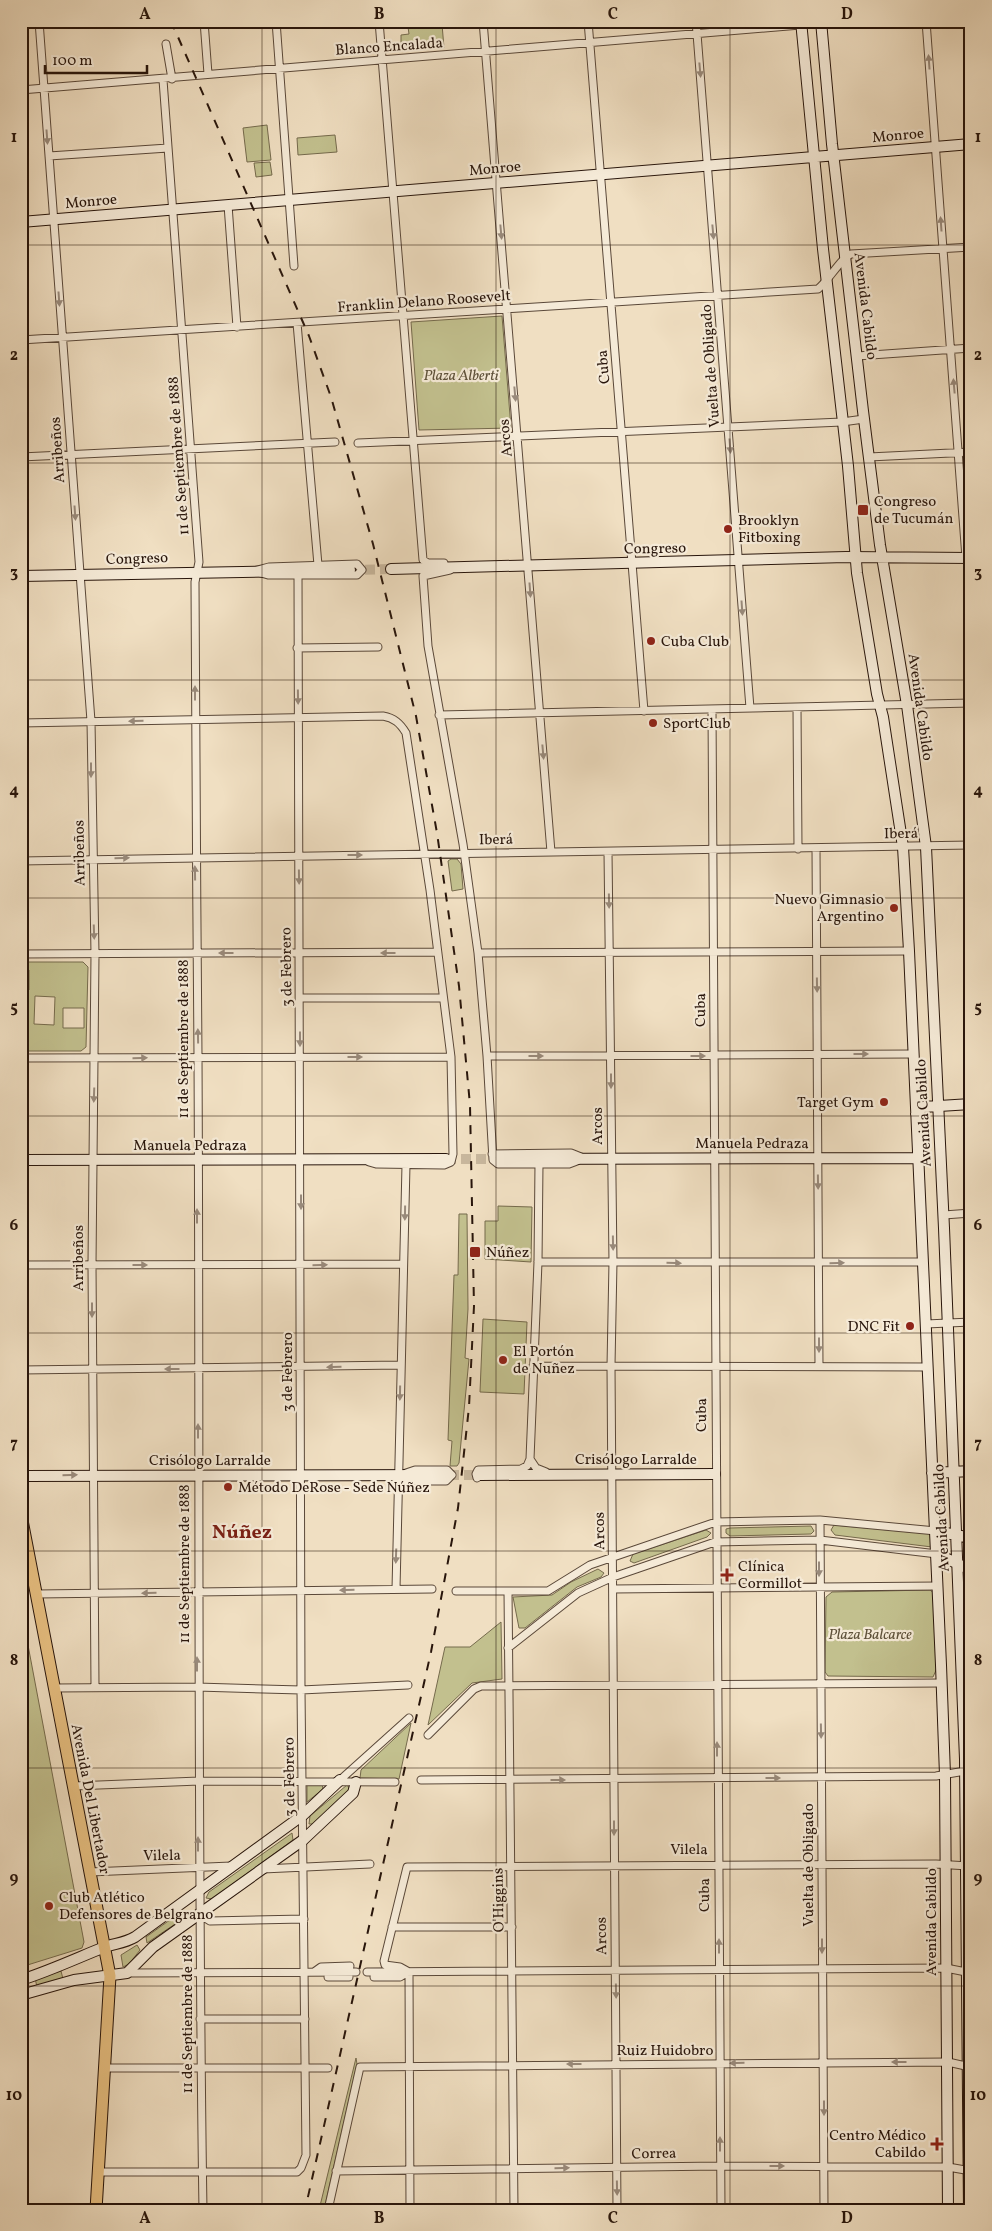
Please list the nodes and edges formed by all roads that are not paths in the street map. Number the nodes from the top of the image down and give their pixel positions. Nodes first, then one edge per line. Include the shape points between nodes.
1 (39, 21) edge
2 (204, 21) edge
3 (276, 21) edge
4 (379, 21) edge
5 (483, 21) edge
6 (588, 21) edge
7 (696, 21) edge
8 (848, 21) edge
9 (926, 21) edge
10 (821, 22) edge
11 (801, 23) edge
12 (696, 34) junction
13 (589, 43) junction
14 (166, 44) dead end
15 (486, 52) junction
16 (382, 60) junction
17 (279, 68) junction
18 (208, 74) junction
19 (172, 79) junction
20 (163, 80) junction
21 (44, 88) junction
22 (21, 90) edge
23 (971, 144) edge
24 (936, 147) junction
25 (168, 148) junction
26 (833, 155) junction
27 (49, 156) junction
28 (814, 157) junction
29 (708, 165) junction
30 (600, 174) junction
31 (496, 183) junction
32 (393, 191) junction
33 (290, 200) junction
34 (228, 205) junction
35 (173, 210) junction
36 (53, 220) junction
37 (21, 222) edge
38 (971, 247) edge
39 (943, 249) junction
40 (845, 257) junction
41 (294, 266) dead end
42 (826, 282) junction
43 (718, 296) junction
44 (612, 302) junction
45 (508, 309) junction
46 (404, 317) junction
47 (297, 323) junction
48 (237, 327) junction
49 (182, 330) junction
50 (62, 338) junction
51 (21, 340) edge
52 (971, 348) edge
53 (951, 349) junction
54 (858, 356) junction
55 (864, 419) junction
56 (842, 422) junction
57 (728, 427) junction
58 (622, 430) junction
59 (518, 435) junction
60 (414, 441) junction
61 (335, 442) dead end
62 (358, 443) dead end
63 (308, 444) junction
64 (191, 450) junction
65 (959, 452) junction
66 (971, 452) edge
67 (71, 455) junction
68 (21, 457) edge
69 (869, 457) junction
70 (861, 557) junction
71 (968, 558) edge
72 (882, 559) junction
73 (739, 560) junction
74 (633, 563) junction
75 (318, 565) junction
76 (528, 566) junction
77 (455, 568) junction
78 (391, 569) tunnel mouth
79 (350, 570) tunnel mouth
80 (254, 571) junction
81 (197, 572) junction
82 (79, 575) junction
83 (298, 575) junction
84 (21, 576) edge
85 (378, 647) dead end
86 (297, 648) junction
87 (971, 703) edge
88 (880, 705) junction
89 (906, 706) junction
90 (797, 707) junction
91 (750, 708) junction
92 (712, 709) junction
93 (644, 711) junction
94 (540, 714) junction
95 (439, 715) junction
96 (299, 718) junction
97 (195, 720) junction
98 (91, 721) junction
99 (21, 723) edge
100 (971, 846) edge
101 (902, 847) junction
102 (926, 847) junction
103 (816, 848) junction
104 (798, 849) junction
105 (713, 851) junction
106 (551, 852) junction
107 (608, 852) junction
108 (465, 854) junction
109 (425, 855) junction
110 (298, 856) junction
111 (195, 857) junction
112 (92, 859) junction
113 (21, 861) edge
114 (817, 951) junction
115 (909, 951) junction
116 (437, 952) junction
117 (610, 952) junction
118 (714, 952) junction
119 (196, 953) junction
120 (300, 953) junction
121 (478, 953) junction
122 (21, 954) edge
123 (95, 954) junction
124 (300, 998) junction
125 (443, 998) junction
126 (818, 1054) junction
127 (914, 1054) junction
128 (487, 1056) junction
129 (610, 1056) junction
130 (714, 1056) junction
131 (198, 1057) junction
132 (300, 1057) junction
133 (451, 1057) junction
134 (21, 1058) edge
135 (95, 1059) junction
136 (971, 1104) edge
137 (938, 1106) junction
138 (916, 1114) junction
139 (450, 1158) junction
140 (715, 1158) junction
141 (818, 1158) junction
142 (919, 1158) junction
143 (497, 1159) junction
144 (585, 1159) junction
145 (611, 1159) junction
146 (21, 1160) edge
147 (92, 1160) junction
148 (197, 1160) junction
149 (301, 1160) junction
150 (359, 1160) junction
151 (539, 1164) junction
152 (406, 1165) junction
153 (971, 1213) edge
154 (944, 1215) junction
155 (538, 1262) junction
156 (613, 1262) junction
157 (923, 1262) junction
158 (716, 1263) junction
159 (820, 1263) junction
160 (197, 1264) junction
161 (403, 1264) junction
162 (92, 1265) junction
163 (300, 1265) junction
164 (21, 1266) edge
165 (971, 1322) edge
166 (948, 1323) junction
167 (926, 1324) junction
168 (400, 1365) junction
169 (533, 1366) junction
170 (611, 1366) junction
171 (715, 1366) junction
172 (819, 1366) junction
173 (928, 1367) junction
174 (301, 1368) junction
175 (93, 1369) junction
176 (198, 1369) junction
177 (21, 1370) edge
178 (530, 1459) junction
179 (971, 1470) edge
180 (954, 1471) junction
181 (932, 1473) junction
182 (93, 1474) junction
183 (556, 1474) junction
184 (612, 1474) junction
185 (716, 1474) junction
186 (198, 1475) junction
187 (302, 1475) junction
188 (398, 1475) junction
189 (449, 1475) tunnel mouth
190 (480, 1475) tunnel mouth
191 (21, 1476) edge
192 (398, 1488) junction
193 (21, 1516) edge
194 (820, 1520) junction
195 (716, 1522) junction
196 (936, 1531) junction
197 (957, 1533) junction
198 (971, 1538) edge
199 (820, 1540) junction
200 (715, 1542) junction
201 (937, 1554) junction
202 (613, 1556) junction
203 (958, 1565) junction
204 (971, 1570) edge
205 (613, 1578) junction
206 (938, 1586) junction
207 (716, 1588) junction
208 (819, 1588) junction
209 (396, 1589) junction
210 (432, 1589) dead end
211 (613, 1589) junction
212 (302, 1591) junction
213 (456, 1591) dead end
214 (508, 1591) junction
215 (198, 1592) junction
216 (94, 1593) junction
217 (37, 1594) junction
218 (508, 1648) junction
219 (942, 1683) junction
220 (716, 1684) junction
221 (820, 1684) junction
222 (408, 1685) dead end
223 (507, 1685) junction
224 (613, 1685) junction
225 (95, 1687) junction
226 (197, 1687) junction
227 (55, 1688) junction
228 (301, 1690) junction
229 (409, 1718) dead end
230 (964, 1724) junction
231 (428, 1735) dead end
232 (971, 1741) edge
233 (968, 1769) edge
234 (945, 1774) junction
235 (821, 1778) junction
236 (717, 1779) junction
237 (302, 1780) junction
238 (340, 1780) junction
239 (421, 1780) dead end
240 (509, 1780) junction
241 (614, 1780) junction
242 (199, 1781) junction
243 (356, 1782) junction
244 (394, 1782) dead end
245 (971, 1782) edge
246 (74, 1786) junction
247 (303, 1815) junction
248 (303, 1840) junction
249 (370, 1864) dead end
250 (718, 1864) junction
251 (821, 1864) junction
252 (614, 1865) junction
253 (234, 1866) junction
254 (946, 1866) junction
255 (304, 1867) junction
256 (511, 1867) junction
257 (198, 1868) junction
258 (968, 1868) edge
259 (263, 1869) junction
260 (90, 1872) junction
261 (199, 1893) junction
262 (200, 1914) junction
263 (304, 1919) junction
264 (392, 1927) junction
265 (512, 1927) junction
266 (135, 1937) junction
267 (104, 1947) junction
268 (141, 1957) junction
269 (70, 1963) junction
270 (719, 1968) junction
271 (822, 1968) junction
272 (946, 1968) junction
273 (353, 1969) dead end
274 (616, 1969) junction
275 (512, 1971) junction
276 (200, 1972) junction
277 (304, 1972) junction
278 (313, 1972) junction
279 (367, 1972) dead end
280 (409, 1972) junction
281 (969, 1972) edge
282 (127, 1973) junction
283 (110, 1976) junction
284 (349, 1977) dead end
285 (374, 1977) dead end
286 (21, 1980) edge
287 (74, 1980) junction
288 (21, 1995) edge
289 (200, 2019) junction
290 (305, 2019) junction
291 (824, 2062) junction
292 (948, 2062) junction
293 (512, 2064) junction
294 (617, 2064) junction
295 (719, 2064) junction
296 (410, 2066) junction
297 (306, 2067) junction
298 (969, 2067) edge
299 (106, 2068) junction
300 (201, 2068) junction
301 (328, 2068) dead end
302 (720, 2166) junction
303 (824, 2166) junction
304 (948, 2167) junction
305 (617, 2168) junction
306 (513, 2169) junction
307 (410, 2170) junction
308 (336, 2171) junction
309 (970, 2171) edge
310 (98, 2172) junction
311 (202, 2172) junction
312 (96, 2210) edge
313 (203, 2210) edge
314 (328, 2210) edge
315 (410, 2210) edge
316 (514, 2210) edge
317 (617, 2210) edge
318 (720, 2210) edge
319 (824, 2210) edge
320 (948, 2210) edge
321 (969, 2210) edge

1 - 21 street, Arribeños
2 - 18 street
3 - 17 street
4 - 16 street
5 - 15 street, Arcos
6 - 13 street, Cuba
7 - 12 street, Vuelta de Obligado
8 - 10 street, Blanco Encalada
24 -> 9 street
10 - 11 street, Blanco Encalada
10 - 26 main road, Avenida Cabildo
11 - 12 street, Blanco Encalada
11 - 28 main road, Avenida Cabildo
12 - 13 street, Blanco Encalada
12 -> 29 street, Vuelta de Obligado
13 - 15 street, Blanco Encalada
13 - 30 street, Cuba
14 - 19 street
15 - 16 street, Blanco Encalada
15 - 31 street, Arcos
16 - 17 street, Blanco Encalada
16 - 32 street
17 - 18 street, Blanco Encalada
17 - 33 street
18 - 19 street, Blanco Encalada
19 - 20 street, Blanco Encalada
20 - 21 street, Blanco Encalada
20 - 25 street, 11 de Septiembre de 1888
21 - 22 street, Blanco Encalada
21 -> 27 street, Arribeños
23 - 24 main road, Monroe
24 - 26 main road, Monroe
39 -> 24 street
25 - 27 street
25 - 35 street, 11 de Septiembre de 1888
26 - 28 main road, Monroe
26 - 40 main road, Avenida Cabildo
27 - 36 street, Arribeños
28 - 29 main road, Monroe
28 - 42 main road, Avenida Cabildo
29 - 30 main road, Monroe
29 -> 43 street, Vuelta de Obligado
30 - 31 main road, Monroe
30 - 44 street, Cuba
31 - 32 main road, Monroe
31 -> 45 street, Arcos
32 - 33 main road, Monroe
32 - 46 street
33 - 34 main road, Monroe
33 - 41 street
34 - 35 main road, Monroe
34 - 48 street
35 - 36 main road, Monroe
35 - 49 street, 11 de Septiembre de 1888
36 - 37 main road, Monroe
36 -> 50 street, Arribeños
38 - 39 street
39 - 40 street via 851,254
39 - 53 street
40 - 42 street
40 - 54 main road, Avenida Cabildo
42 - 43 street, Franklin Delano Roosevelt via 818,289
42 - 56 main road, Avenida Cabildo
43 - 44 street, Franklin Delano Roosevelt
43 - 57 street, Vuelta de Obligado
44 - 45 street, Franklin Delano Roosevelt
44 - 58 street, Cuba
45 - 46 street, Franklin Delano Roosevelt
45 -> 59 street, Arcos
46 - 47 street, Franklin Delano Roosevelt
46 - 60 street
47 - 48 street, Franklin Delano Roosevelt
47 - 63 street
48 - 49 street, Franklin Delano Roosevelt
49 - 50 street, Franklin Delano Roosevelt
49 - 64 street, 11 de Septiembre de 1888
50 - 51 street, Franklin Delano Roosevelt
50 - 67 street, Arribeños
52 - 53 street
53 - 54 street
65 -> 53 street
54 - 55 main road, Avenida Cabildo
55 - 56 street
55 - 69 main road, Avenida Cabildo
56 - 57 street
56 - 70 main road, Avenida Cabildo
57 - 58 street
57 -> 73 street, Vuelta de Obligado
58 - 59 street
58 - 74 street, Cuba
59 - 60 street
59 - 76 street, Arcos
60 - 62 street
60 - 77 street, Congreso via 423,560
61 - 63 street
63 - 64 street
63 - 75 street
64 - 67 street
64 - 81 street, 11 de Septiembre de 1888 via 200,562
65 - 66 street
65 - 69 street
65 - 71 street
67 - 68 street
67 -> 82 street, Arribeños
69 - 72 main road, Avenida Cabildo
70 - 72 main road, Congreso
70 - 73 main road, Congreso
70 - 88 main road, Avenida Cabildo
71 - 72 main road, Congreso
72 - 89 main road, Avenida Cabildo
73 - 74 main road, Congreso
73 -> 91 street, Vuelta de Obligado
74 - 76 main road, Congreso
74 - 93 street, Cuba
75 - 80 street, Congreso via 269,567
75 - 83 street, Congreso via 357,564 362,570 357,575
76 - 77 main road, Congreso
76 -> 94 street, Arcos
77 - 78 main road, Congreso
77 - 95 street, Congreso via 424,576 428,646
79 - 80 main road, Congreso
80 - 81 main road, Congreso
80 - 83 street, Congreso via 268,575
81 - 82 main road, Congreso
97 -> 81 street, 11 de Septiembre de 1888
82 - 84 main road, Congreso
82 - 98 street, Arribeños
83 - 86 street, 3 de Febrero
85 - 86 street
86 -> 96 street, 3 de Febrero
87 - 89 street
88 - 89 street
88 - 90 street
88 - 101 main road, Avenida Cabildo
89 - 102 main road, Avenida Cabildo
90 - 91 street
90 - 104 street
91 - 92 street
92 - 93 street
92 - 105 street, Cuba
93 - 94 street
94 - 95 street
94 -> 106 street, Arcos
95 - 108 street
96 - 97 street
96 - 109 street via 383,716 394,720 406,733
96 - 110 street, 3 de Febrero
97 -> 98 street
97 - 111 street, 11 de Septiembre de 1888
98 - 99 street
98 -> 112 street, Arribeños
100 - 102 street, Iberá
101 - 102 street, Iberá
101 - 103 street, Iberá
101 - 115 main road, Avenida Cabildo
102 - 137 main road, Avenida Cabildo
103 - 104 street, Iberá
103 - 114 street
104 - 105 street, Iberá
105 - 107 street, Iberá
105 - 118 street, Cuba
106 - 107 street, Iberá
106 - 108 street, Iberá
107 -> 117 street, Arcos
108 - 109 street, Iberá
108 - 121 street
110 -> 109 street, Iberá
109 - 116 street
110 - 111 street, Iberá
110 -> 120 street, 3 de Febrero
112 -> 111 street, Iberá
119 -> 111 street, 11 de Septiembre de 1888
112 - 113 street, Iberá
112 -> 123 street, Arribeños
114 - 115 street
114 - 118 street
114 -> 126 street
115 - 127 main road, Avenida Cabildo
116 -> 120 street
116 - 125 street
117 - 118 street
117 - 121 street
117 - 129 street, Arcos
118 - 130 street, Cuba
120 -> 119 street
119 - 123 street
131 -> 119 street, 11 de Septiembre de 1888
120 - 124 street, 3 de Febrero
121 - 128 street
122 - 123 street
123 - 135 street, Arribeños
124 - 125 street
124 -> 132 street, 3 de Febrero
125 - 133 street
126 -> 127 street
126 - 130 street
126 - 141 street
127 - 138 main road, Avenida Cabildo
128 -> 129 street
128 - 143 street
129 -> 130 street
129 -> 145 street, Arcos
130 - 140 street, Cuba
131 - 132 street
135 -> 131 street
131 - 148 street, 11 de Septiembre de 1888
132 -> 133 street
132 - 149 street, 3 de Febrero
133 - 139 street
134 - 135 street
135 -> 147 street, Arribeños
136 - 137 main road
137 - 138 main road via 923,1107
137 - 154 main road, Avenida Cabildo
138 - 142 main road, Avenida Cabildo
139 - 150 main road, Manuela Pedraza
139 - 152 street, Manuela Pedraza via 444,1165
140 - 141 main road, Manuela Pedraza
140 - 145 main road, Manuela Pedraza
140 - 158 street, Cuba
141 - 142 main road, Manuela Pedraza
141 -> 159 street
142 - 157 main road, Avenida Cabildo
143 - 144 main road, Manuela Pedraza
143 - 151 street, Manuela Pedraza
144 - 145 main road, Manuela Pedraza
144 - 151 street, Manuela Pedraza via 569,1164
145 -> 156 street, Arcos
146 - 147 main road, Manuela Pedraza
147 - 148 main road, Manuela Pedraza
147 - 162 street, Arribeños
148 - 149 main road, Manuela Pedraza
160 -> 148 street, 11 de Septiembre de 1888
149 - 150 main road, Manuela Pedraza
149 -> 163 street, 3 de Febrero
150 - 152 street, Manuela Pedraza
151 - 155 street
152 -> 161 street
153 - 154 street
154 - 166 main road, Avenida Cabildo
155 - 156 street
155 - 169 street
156 -> 158 street
156 - 170 street, Arcos
159 -> 157 street
157 - 167 main road, Avenida Cabildo
158 - 159 street
158 - 171 street, Cuba
159 -> 172 street
162 -> 160 street
160 - 163 street
160 - 176 street, 11 de Septiembre de 1888
163 -> 161 street
161 - 168 street
162 - 164 street
162 -> 175 street, Arribeños
163 - 174 street, 3 de Febrero
165 - 166 street
166 - 167 street
166 - 180 main road, Avenida Cabildo
167 - 173 main road, Avenida Cabildo
168 -> 174 street
168 -> 188 street
169 - 170 street
169 - 178 street
170 - 171 street
170 - 184 street, Arcos
171 - 172 street
171 - 185 street, Cuba
172 - 173 street
173 - 181 main road, Avenida Cabildo
174 - 176 street
174 - 187 street, 3 de Febrero
176 -> 175 street
175 - 177 street
175 - 182 street, Arribeños
186 -> 176 street, 11 de Septiembre de 1888
178 - 183 street via 537,1469
178 - 183 street, Crisólogo Larralde via 522,1469 479,1470 476,1476 480,1480 540,1480
179 - 180 main road
180 - 181 main road
180 - 197 main road, Avenida Cabildo
181 - 196 main road, Avenida Cabildo
182 - 186 main road, Crisólogo Larralde
191 -> 182 main road, Crisólogo Larralde
182 - 216 street, Arribeños
183 - 184 main road, Crisólogo Larralde
183 - 190 main road, Crisólogo Larralde
184 - 185 main road, Crisólogo Larralde
184 - 202 street, Arcos
185 - 195 street, Cuba
186 - 187 main road, Crisólogo Larralde
186 - 215 street, 11 de Septiembre de 1888
187 - 188 main road, Crisólogo Larralde
187 - 212 street, 3 de Febrero
188 - 189 main road, Crisólogo Larralde
188 - 192 street
188 - 192 street, Crisólogo Larralde via 413,1470 447,1470 452,1475 446,1481 405,1481
192 -> 209 street
193 - 217 main road, Avenida Del Libertador
194 - 195 street
194 - 196 street
194 - 199 street, Vuelta de Obligado
195 - 200 street, Cuba
195 - 202 street
196 - 197 main road
196 - 201 main road, Avenida Cabildo
197 - 198 main road
197 - 203 main road, Avenida Cabildo
199 - 200 street
199 - 201 street
199 -> 208 street, Vuelta de Obligado
200 - 205 street
200 - 207 street, Cuba
201 - 203 main road
201 - 206 main road, Avenida Cabildo
202 - 205 street, Arcos
202 - 214 street via 571,1575 548,1590
203 - 204 main road
203 - 230 main road, Avenida Cabildo
205 - 211 street, Arcos
205 - 218 street via 578,1593
206 - 208 street
206 - 219 main road, Avenida Cabildo
207 - 208 street
207 - 211 street
207 - 220 street, Cuba
208 - 221 street, Vuelta de Obligado
209 - 210 street
209 -> 212 street
211 - 224 street, Arcos
212 - 215 street
212 - 228 street, 3 de Febrero
213 - 214 street
214 - 218 street, O'Higgins
215 -> 216 street
226 -> 215 street, 11 de Septiembre de 1888
216 - 217 street
216 - 225 street, Arribeños
217 - 227 main road, Avenida Del Libertador
218 - 223 street, O'Higgins
219 - 221 street
219 - 234 main road, Avenida Cabildo
220 - 221 street
220 - 224 street
236 -> 220 street, Cuba
221 -> 235 street, Vuelta de Obligado
222 - 228 street
223 - 224 street
223 - 231 street via 474,1689
223 - 240 street, O'Higgins
224 - 241 street, Arcos
225 - 226 street
225 - 227 street
226 - 228 street
226 - 242 street, 11 de Septiembre de 1888
227 - 246 main road, Avenida Del Libertador
228 - 237 street, 3 de Febrero
229 - 238 street
230 - 232 main road
230 - 233 main road, Avenida Cabildo
233 - 234 street
233 - 245 street
233 - 258 main road, Avenida Cabildo
234 - 235 street
234 - 254 main road, Avenida Cabildo
236 -> 235 street
235 - 251 street, Vuelta de Obligado
236 - 241 street
236 - 250 street, Cuba
237 - 238 street
237 - 242 street
237 - 247 street, 3 de Febrero
238 - 243 street
238 - 247 main road
239 - 240 street
240 -> 241 street
240 - 256 street, O'Higgins
241 -> 252 street, Arcos
242 - 246 street
257 -> 242 street, 11 de Septiembre de 1888
243 - 244 street
243 - 248 main road via 353,1793
246 - 260 main road, Avenida Del Libertador
247 - 248 street, 3 de Febrero
247 - 253 main road
248 - 255 street, 3 de Febrero
248 - 259 main road
249 - 255 street
250 - 251 street, Vilela
250 - 252 street, Vilela
270 -> 250 street, Cuba
251 - 254 street, Vilela
251 -> 271 street, Vuelta de Obligado
252 - 256 street, Vilela
252 - 274 street, Arcos
253 - 257 street, Vilela
253 - 261 main road
254 - 258 street, Vilela
254 - 272 main road, Avenida Cabildo
255 - 259 street
255 - 263 street, 3 de Febrero
256 - 264 street, Vilela via 407,1867
256 - 265 street, O'Higgins
257 - 260 street, Vilela
257 - 261 street, 11 de Septiembre de 1888
258 - 281 main road, Avenida Cabildo
259 - 262 main road
260 - 267 main road, Avenida Del Libertador
261 - 262 street, 11 de Septiembre de 1888
261 - 266 main road
262 - 263 street via 210,1920
262 - 268 main road
262 - 276 street, 11 de Septiembre de 1888
263 - 277 street, 3 de Febrero
264 - 265 street
264 - 280 street via 385,1965
265 - 275 street, O'Higgins
266 - 267 main road via 122,1944
266 - 268 main road via 144,1945
267 - 269 main road
267 - 283 main road, Avenida Del Libertador
268 - 282 main road
269 - 286 main road
269 - 287 main road via 67,1972
270 - 271 street
270 - 274 street
270 - 295 street, Cuba
271 - 272 street
271 - 291 street, Vuelta de Obligado
272 - 281 street
272 - 292 main road, Avenida Cabildo
273 - 278 street
274 - 275 street
274 -> 294 street, Arcos
275 - 280 street
275 - 293 street, O'Higgins
276 - 277 street
276 - 282 street
276 - 289 street, 11 de Septiembre de 1888
277 - 278 street
277 - 290 street, 3 de Febrero
278 - 284 street via 321,1977
279 - 280 street
280 - 285 street via 400,1977
280 - 296 street
281 - 298 main road, Avenida Cabildo
282 - 283 main road
283 - 287 main road
283 - 299 main road, Avenida Del Libertador
287 - 288 main road
289 - 290 street
289 - 300 street, 11 de Septiembre de 1888
290 - 297 street, 3 de Febrero
292 -> 291 street, Ruiz Huidobro
291 -> 295 street, Ruiz Huidobro
291 -> 303 street, Vuelta de Obligado
292 - 298 street, Ruiz Huidobro
292 - 304 main road, Avenida Cabildo
294 -> 293 street, Ruiz Huidobro
293 - 296 street, Ruiz Huidobro
293 - 306 street, O'Higgins
294 - 295 street, Ruiz Huidobro
294 - 305 street, Arcos
302 -> 295 street, Cuba
296 - 307 street
296 - 308 street, Ruiz Huidobro via 360,2067
297 - 300 street
297 - 301 street
297 - 311 street, 3 de Febrero via 306,2155 301,2168 297,2172
298 - 309 main road, Avenida Cabildo
299 - 300 street
299 - 310 main road, Avenida Del Libertador
300 - 311 street, 11 de Septiembre de 1888
302 -> 303 street, Correa
302 - 305 street, Correa
302 - 318 street, Cuba
303 - 304 street, Correa
303 - 319 street, Vuelta de Obligado
304 - 309 street, Correa
304 - 320 main road, Avenida Cabildo
306 -> 305 street, Correa
305 -> 317 street, Arcos
306 - 307 street, Correa
306 - 316 street, O'Higgins
307 - 308 street, Correa
307 - 315 street
308 - 314 street
309 - 321 main road, Avenida Cabildo
310 - 311 street
310 - 312 main road, Avenida Del Libertador
311 - 313 street, 11 de Septiembre de 1888

